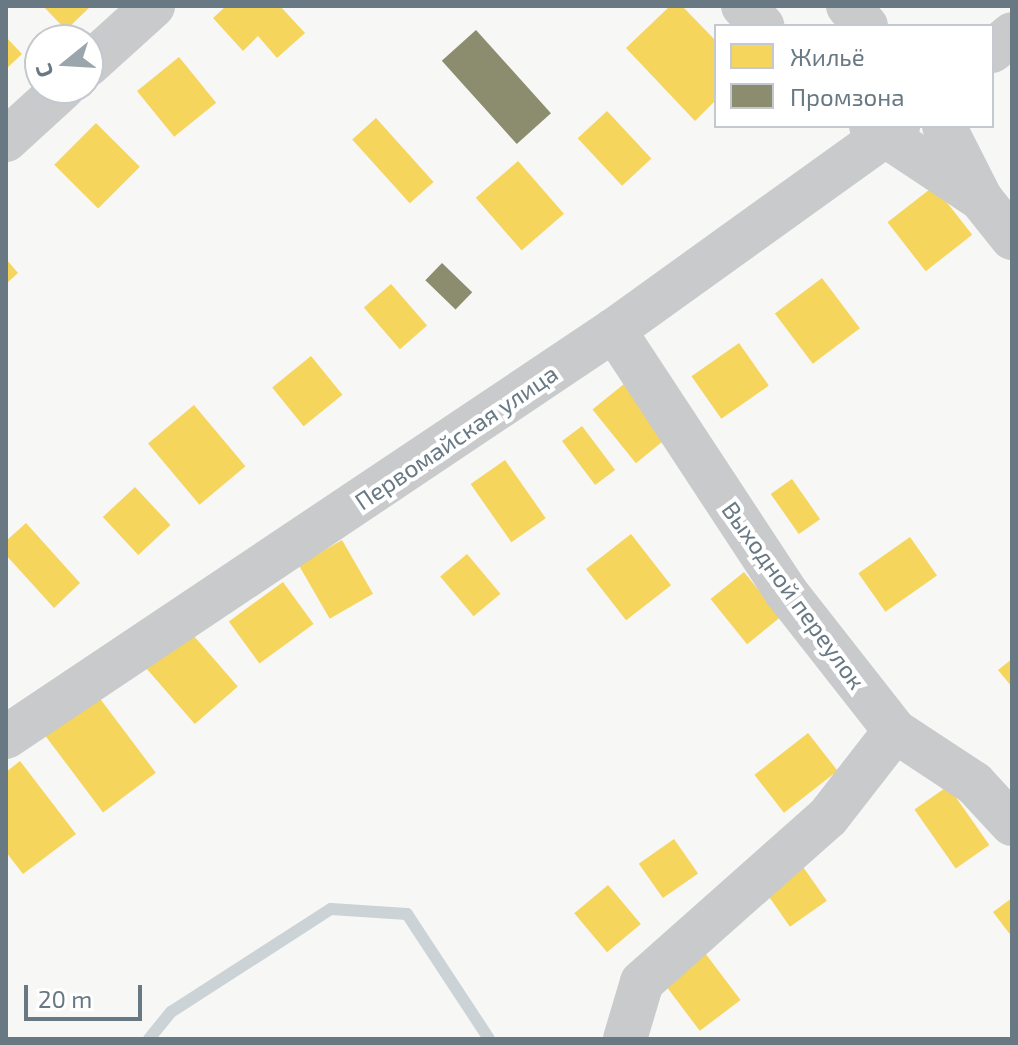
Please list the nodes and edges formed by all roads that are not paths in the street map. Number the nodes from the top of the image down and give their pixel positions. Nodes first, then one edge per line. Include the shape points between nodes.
1 (153, 6) edge
2 (743, 6) edge
3 (848, 6) edge
4 (760, 24) edge
5 (864, 24) edge
6 (1012, 34) edge
7 (994, 49) edge
8 (104, 50) edge
9 (45, 104) edge
10 (945, 128) edge
11 (884, 130) edge
12 (6, 140) edge
13 (981, 199) junction
14 (1012, 238) edge
15 (614, 330) junction
16 (895, 731) junction
17 (6, 737) edge
18 (1012, 824) edge
19 (625, 1039) edge

1 - 8 street
2 - 4 street
3 - 5 street
6 - 7 street
9 - 12 street
10 - 13 street
11 - 13 street
11 - 15 street, Первомайская улица
13 - 14 street
15 - 16 street, Выходной переулок via 786,592
15 - 17 street, Первомайская улица
16 - 18 street, Выходной переулок via 974,783
16 - 19 street via 828,817 642,982

